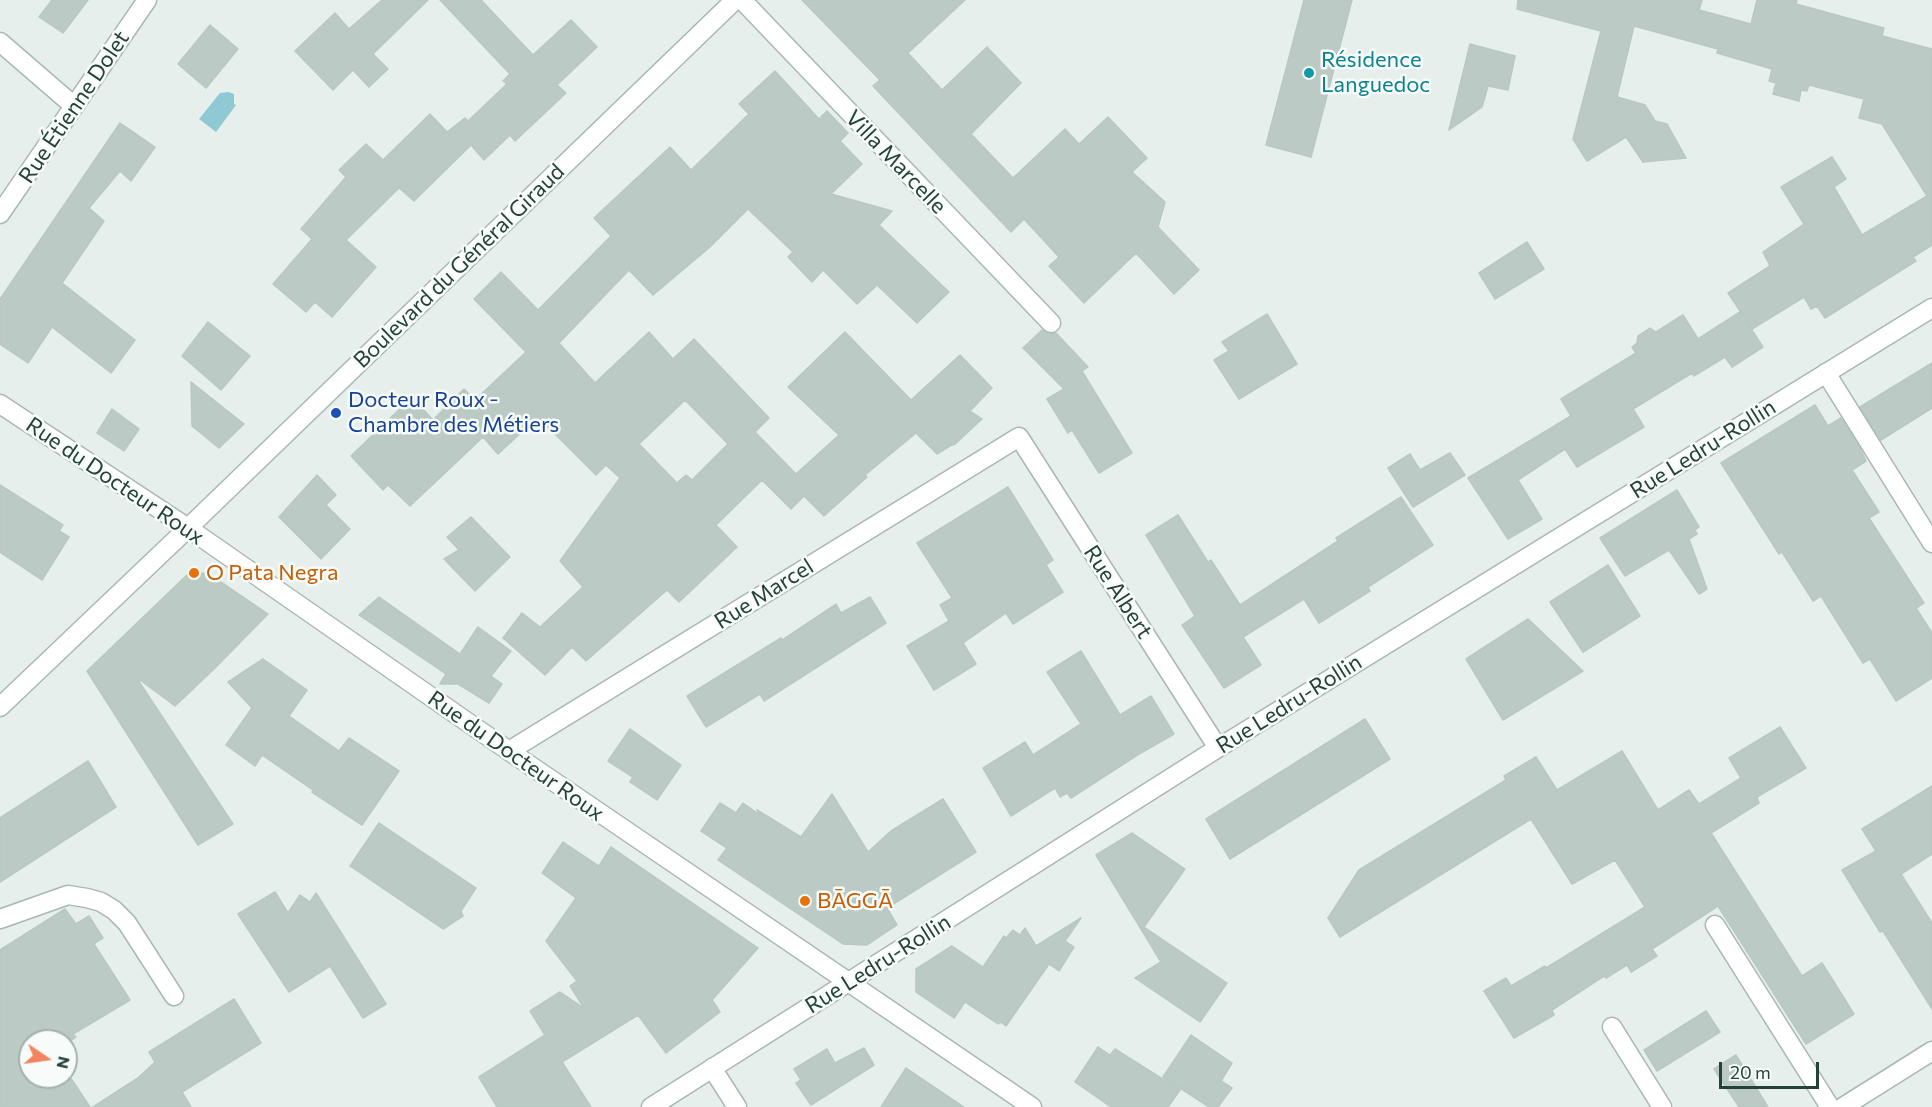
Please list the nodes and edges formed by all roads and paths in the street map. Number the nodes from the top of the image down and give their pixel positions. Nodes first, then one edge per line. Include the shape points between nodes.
1 (147, 0) edge
2 (735, 0) edge
3 (742, 0) edge
4 (0, 42) edge
5 (74, 106) junction
6 (0, 214) edge
7 (1932, 308) edge
8 (1051, 323) dead end
9 (1826, 373) junction
10 (0, 404) edge
11 (1019, 437) joint
12 (188, 528) junction
13 (1932, 543) edge
14 (0, 707) edge
15 (1218, 748) junction
16 (509, 752) junction
17 (0, 919) edge
18 (1715, 924) dead end
19 (848, 983) junction
20 (174, 996) dead end
21 (1612, 1028) dead end
22 (1932, 1051) edge
23 (712, 1068) junction
24 (651, 1107) edge
25 (737, 1107) edge
26 (1032, 1107) edge
27 (1662, 1107) edge
28 (1830, 1107) edge
29 (1843, 1107) edge

1 - 5 street, Rue Étienne Dolet
2 - 12 street, Boulevard du Général Giraud
3 - 8 street, Villa Marcelle
4 - 5 street
5 - 6 street, Rue Étienne Dolet
7 - 9 street, Rue Ledru-Rollin
9 - 13 street
9 - 15 street, Rue Ledru-Rollin
10 - 12 street, Rue du Docteur Roux
11 - 15 street, Rue Albert
11 - 16 street, Rue Marcel
12 - 14 street, Boulevard du Général Giraud
12 - 16 street, Rue du Docteur Roux
15 - 19 street, Rue Ledru-Rollin
16 - 19 street, Rue du Docteur Roux
17 - 20 street via 68,895 101,902 127,923
18 - 28 street
19 - 23 street, Rue Ledru-Rollin
19 - 26 street, Rue du Docteur Roux
21 - 27 street
22 - 29 street
23 - 24 street, Rue Ledru-Rollin
23 - 25 street

